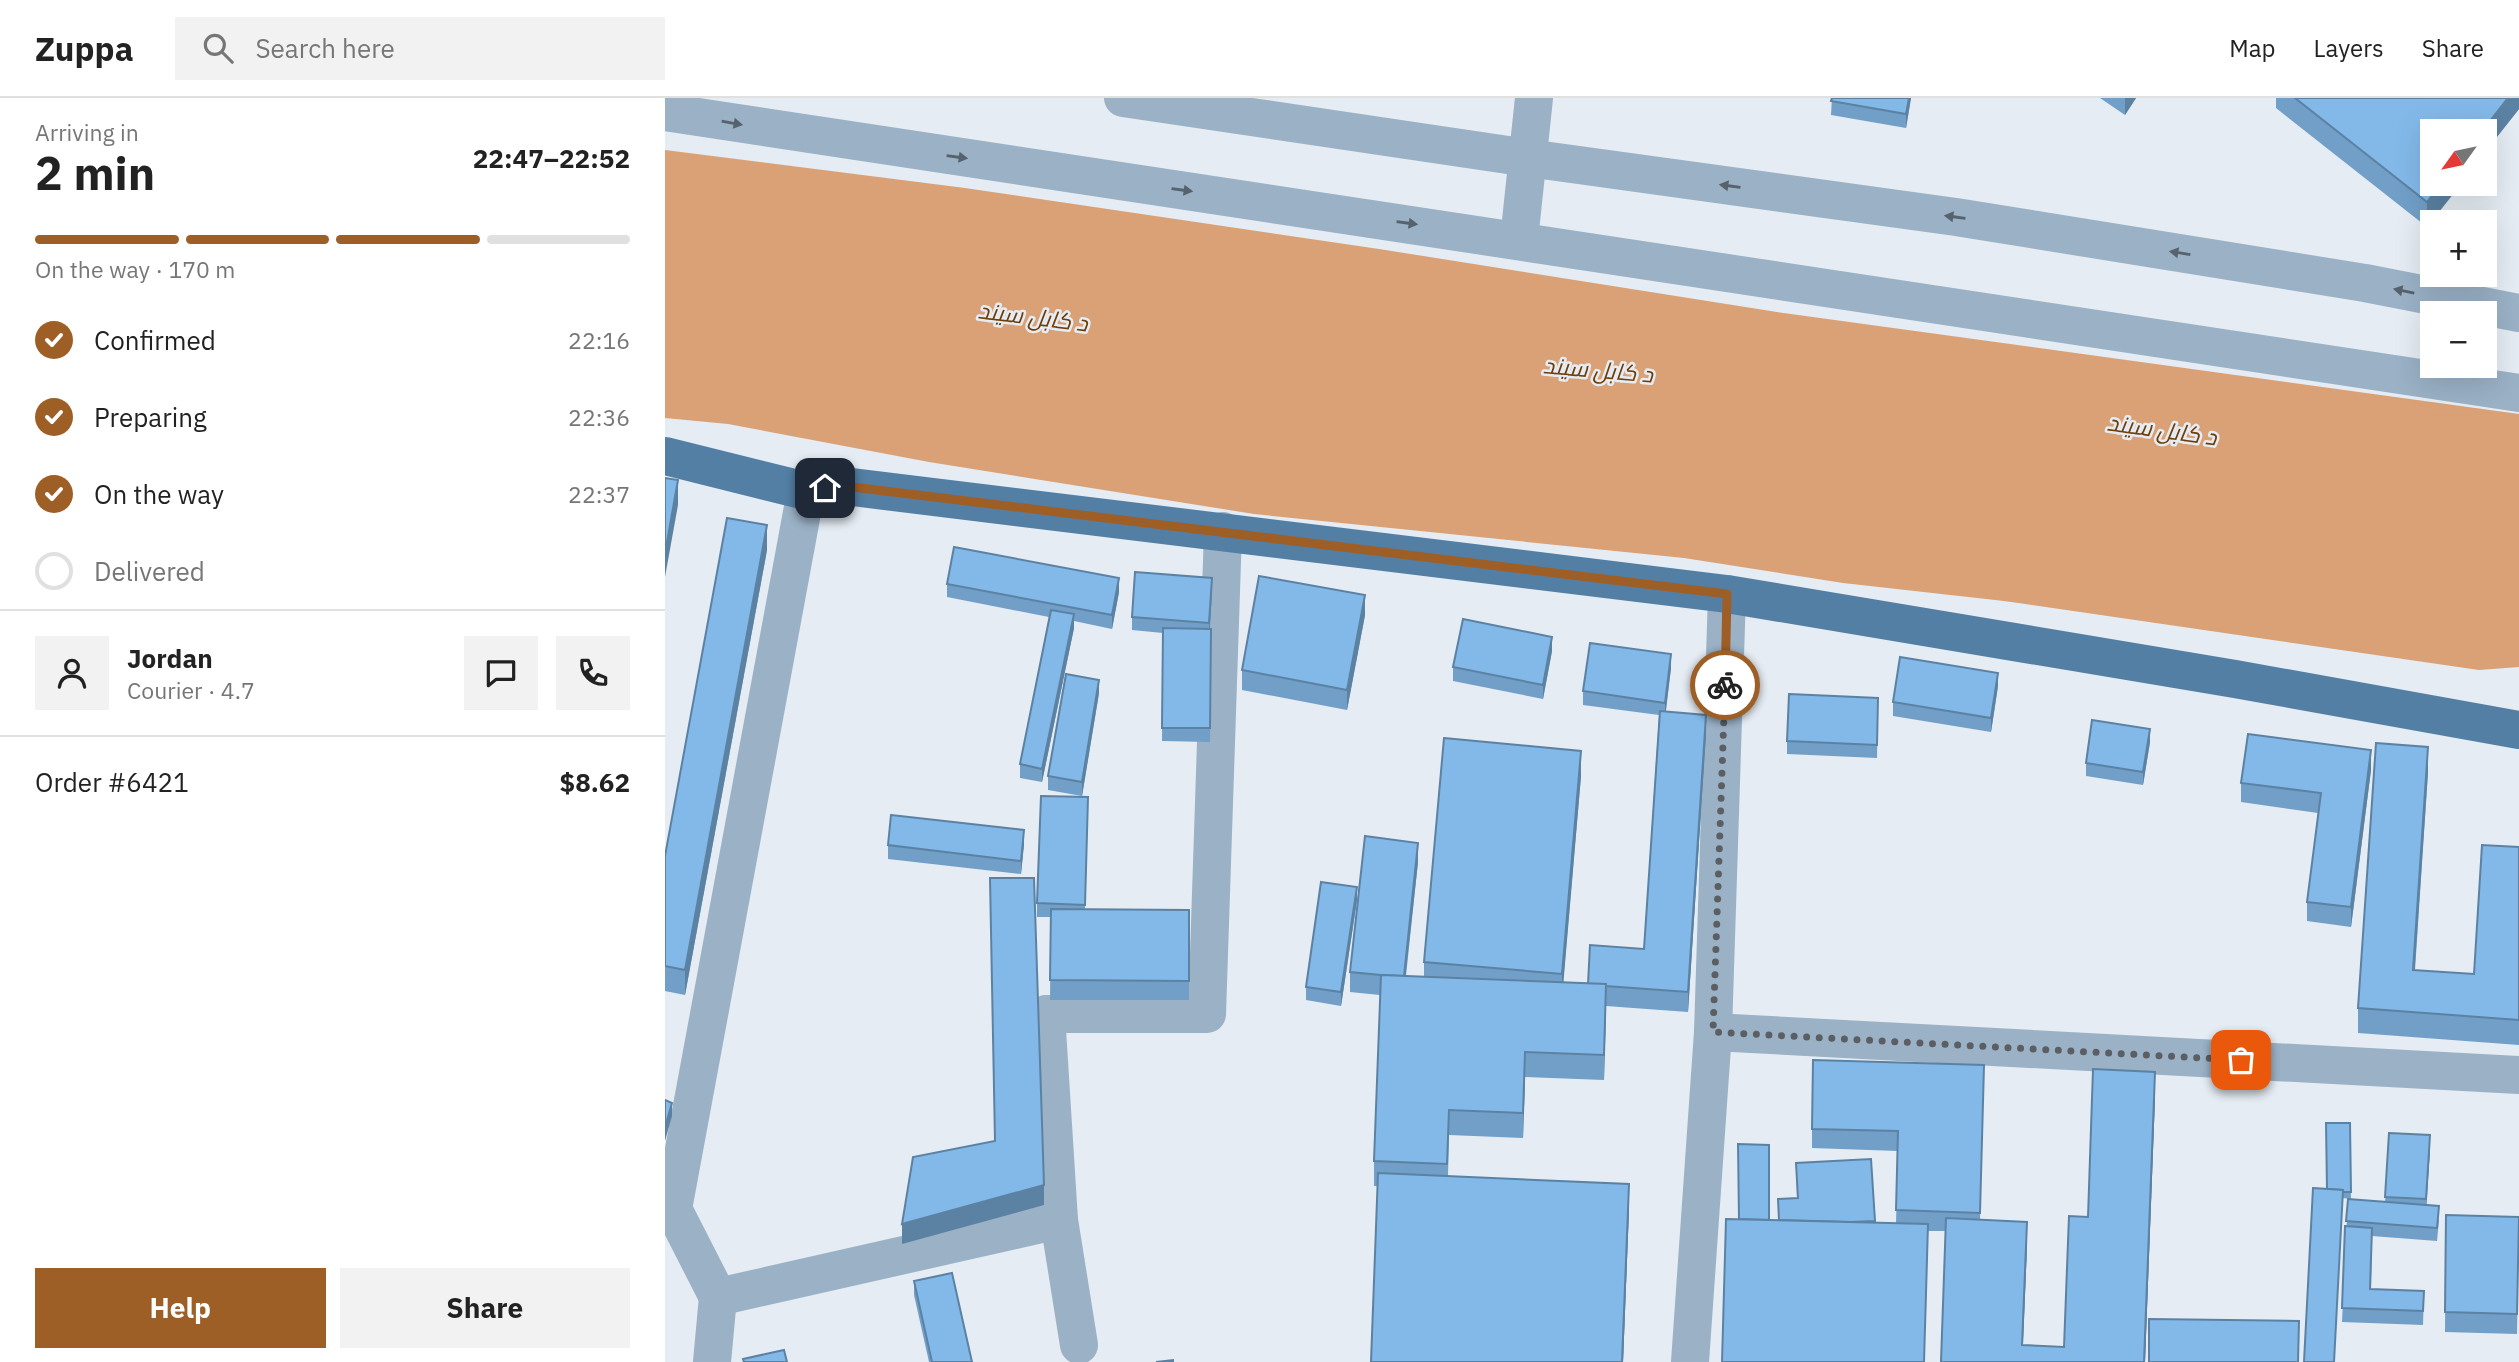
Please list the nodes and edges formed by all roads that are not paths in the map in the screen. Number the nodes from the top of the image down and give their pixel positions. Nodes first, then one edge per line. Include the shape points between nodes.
1 (1123, 98) edge
2 (1534, 98) edge
3 (665, 112) edge
4 (1528, 159) junction
5 (1519, 240) junction
6 (2519, 313) edge
7 (2519, 393) edge
8 (665, 456) edge
9 (807, 491) junction
10 (1223, 531) junction
11 (1727, 594) junction
12 (2519, 730) edge
13 (1713, 1032) junction
14 (2519, 1074) edge
15 (669, 1208) edge
16 (1059, 1220) junction
17 (719, 1297) junction
18 (1079, 1345) dead end
19 (712, 1362) edge
20 (1690, 1362) edge

1 - 4 street
2 - 4 street
3 -> 5 street
4 - 5 street
6 -> 4 street via 2365,283 1956,217
5 - 7 street
8 - 9 main road
9 - 10 main road via 844,486
9 - 15 street
10 - 11 main road
10 - 16 street via 1207,1014 1046,1014
11 - 12 main road
11 - 13 street
13 - 14 street
13 - 20 street
15 - 17 street
16 - 17 street
16 - 18 street
17 - 19 street

